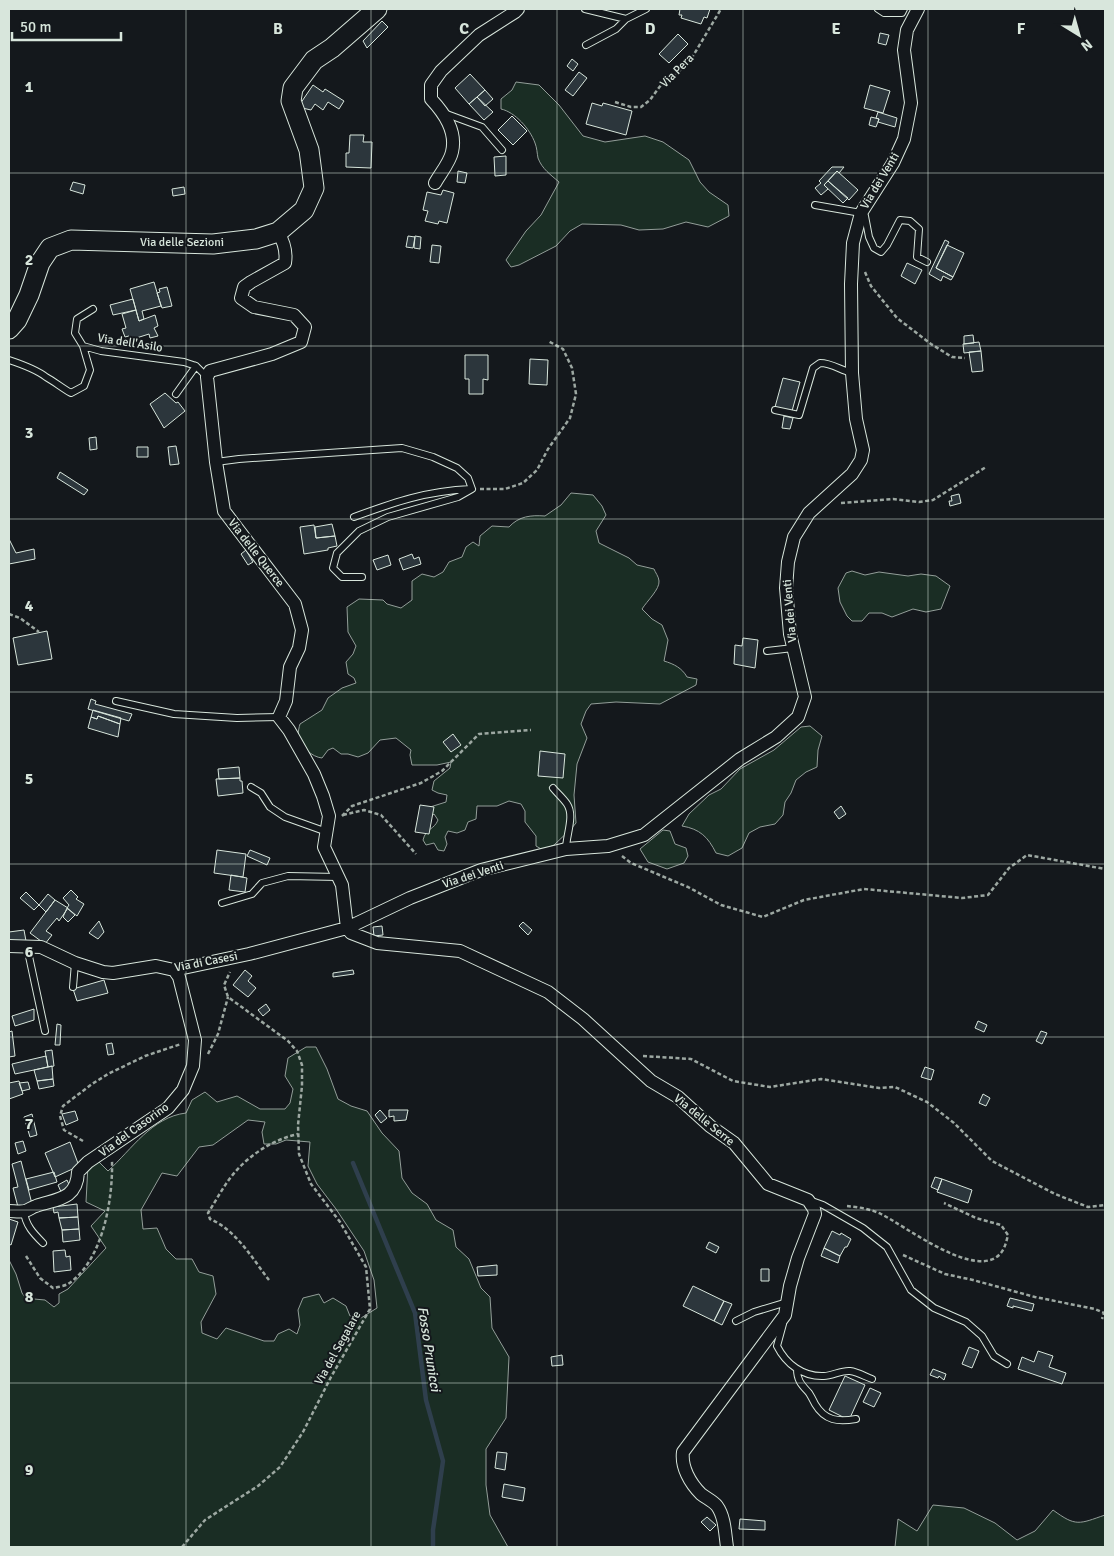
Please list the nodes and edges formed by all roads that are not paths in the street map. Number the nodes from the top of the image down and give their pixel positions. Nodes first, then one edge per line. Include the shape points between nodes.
1 (377, 9) edge
2 (518, 9) edge
3 (585, 9) edge
4 (646, 9) edge
5 (878, 9) edge
6 (904, 9) edge
7 (918, 9) edge
8 (626, 19) junction
9 (586, 45) dead end
10 (444, 113) junction
11 (502, 150) dead end
12 (435, 183) dead end
13 (814, 205) dead end
14 (861, 213) junction
15 (278, 232) junction
16 (928, 262) dead end
17 (94, 309) dead end
18 (9, 330) edge
19 (83, 346) junction
20 (9, 360) edge
21 (196, 366) junction
22 (852, 373) junction
23 (207, 377) junction
24 (176, 394) dead end
25 (775, 410) dead end
26 (216, 462) junction
27 (472, 489) junction
28 (354, 517) dead end
29 (362, 577) dead end
30 (793, 648) junction
31 (766, 651) dead end
32 (116, 701) dead end
33 (279, 717) junction
34 (251, 788) dead end
35 (553, 788) dead end
36 (327, 832) junction
37 (566, 849) junction
38 (339, 877) junction
39 (222, 904) dead end
40 (347, 928) junction
41 (9, 946) edge
42 (27, 947) junction
43 (75, 963) junction
44 (174, 970) junction
45 (72, 987) dead end
46 (45, 1031) dead end
47 (808, 1200) junction
48 (9, 1211) edge
49 (24, 1211) junction
50 (43, 1243) dead end
51 (786, 1308) junction
52 (736, 1321) dead end
53 (1007, 1364) dead end
54 (797, 1369) junction
55 (872, 1379) dead end
56 (856, 1418) dead end
57 (727, 1547) edge

1 - 15 street, Via delle Sezioni via 314,60 293,88 291,101 309,150 314,188 304,210
2 - 10 street via 479,35 431,85 431,98
3 - 8 lane
4 - 8 lane
5 - 6 lane via 884,13 902,13
7 - 14 street, Via dei Venti via 907,30 904,50 911,103 904,139 893,163
8 - 9 lane via 616,29
10 - 11 lane via 482,126
10 - 12 street via 453,134 452,153
13 - 14 lane
14 - 16 lane via 865,216 874,248 881,252 900,220 910,221 919,229 917,257
14 - 22 street, Via dei Venti via 853,243
15 - 18 street, Via delle Sezioni via 256,239 213,244 71,240 50,248 40,263 17,320
15 - 23 street via 284,242 285,262 251,282 244,288 241,298 254,307 294,315 305,327 301,342 272,354 210,371
17 - 19 lane via 77,319 76,332
19 - 20 lane, Via dell'Asilo via 90,370 84,386 71,393 46,376
19 - 21 lane, Via dell'Asilo
21 - 23 lane
21 - 24 lane
22 - 25 lane via 829,363 820,363 813,368 799,415
22 - 30 street, Via dei Venti via 856,419 863,450 861,460 852,474 809,513 794,537 786,588
23 - 26 street, Via delle Querce
26 - 27 lane via 402,448 433,456 457,468 468,478
26 - 33 street, Via delle Querce via 224,511 296,604 302,630 300,648 290,667 286,701
27 - 28 lane via 444,490 403,499
27 - 29 lane via 458,497 388,517 360,531 337,553 333,568 342,577
30 - 31 lane
30 - 37 street, Via dei Venti via 805,697 798,718 644,835 608,846
32 - 33 lane via 174,714
33 - 36 street via 314,774 330,816
34 - 36 lane via 261,792 270,807 285,817
35 - 37 lane via 568,805 571,814
36 - 38 street via 324,847
37 - 40 street, Via dei Venti via 480,870
38 - 39 lane via 288,876 262,883 252,894
38 - 40 street
40 - 44 street, Via di Casesi
40 - 47 street, Via delle Serre via 351,933 377,942 460,951 548,992 651,1081 678,1097 734,1144 768,1184
41 - 42 street, Via di Casesi
42 - 43 street, Via di Casesi via 41,947
42 - 46 lane
43 - 44 street, Via di Casesi via 113,973 156,966
43 - 45 lane
44 - 49 street, Via del Casorino via 195,1040 193,1066 183,1090 168,1108 88,1162 78,1172 77,1182 70,1193 58,1201
47 - 51 street via 814,1214 798,1258
47 - 53 lane via 863,1228 887,1247 911,1290 934,1308 966,1322 982,1336 994,1356
48 - 49 street, Via del Casorino
49 - 50 lane via 32,1231
51 - 52 lane via 754,1312
51 - 54 lane via 777,1346 782,1357
51 - 57 street via 683,1452 686,1472 700,1493 716,1506 724,1522
54 - 55 lane via 809,1375 824,1376 850,1370
54 - 56 lane via 797,1378 802,1386 828,1418 841,1422

